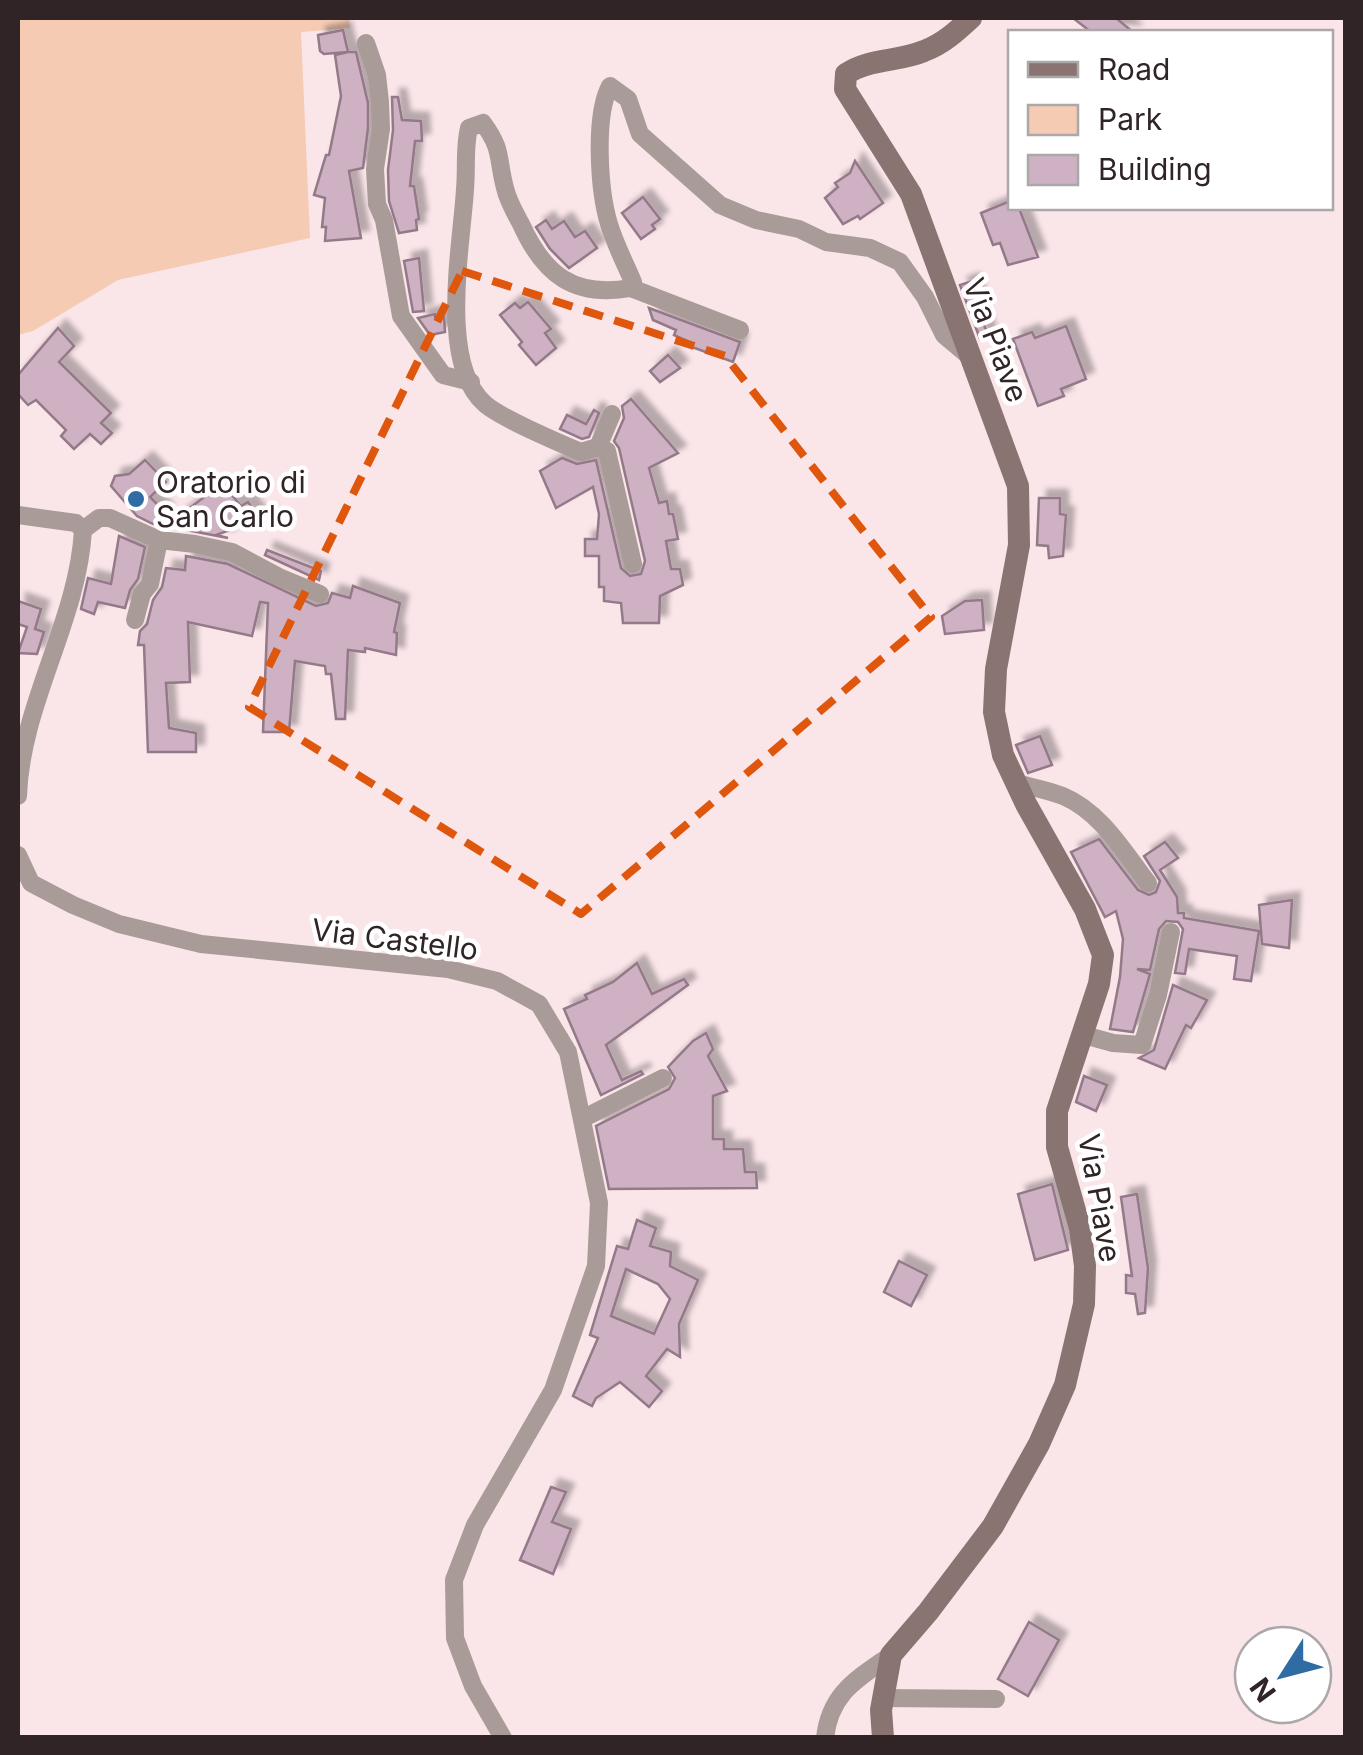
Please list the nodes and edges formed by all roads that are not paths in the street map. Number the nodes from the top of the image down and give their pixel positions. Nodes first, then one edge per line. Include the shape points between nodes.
1 (971, 18) edge
2 (366, 43) dead end
3 (631, 288) junction
4 (740, 330) dead end
5 (969, 356) junction
6 (471, 382) junction
7 (612, 414) dead end
8 (598, 447) junction
9 (18, 515) edge
10 (82, 530) junction
11 (159, 540) junction
12 (633, 564) dead end
13 (320, 594) dead end
14 (135, 620) dead end
15 (1016, 783) junction
16 (18, 796) edge
17 (18, 855) edge
18 (1148, 883) dead end
19 (1172, 932) dead end
20 (1084, 1035) junction
21 (663, 1078) dead end
22 (582, 1118) junction
23 (891, 1655) junction
24 (883, 1698) junction
25 (996, 1699) dead end
26 (503, 1738) edge
27 (825, 1738) edge
28 (883, 1738) edge

1 - 5 street, Via Piave via 924,51 862,63 846,74 845,89 911,194
2 - 6 street via 380,102 378,204 402,316 443,375
3 - 4 street
3 - 5 street via 602,191 601,103 610,86 628,98 640,134 720,205 900,262 944,335
3 - 6 street via 584,289 553,276 505,190 497,142 483,122 469,128 456,300 458,353
5 - 15 street, Via Piave via 1018,486 1019,545 994,712
6 - 8 street via 484,403 562,444 581,452
7 - 8 street
8 - 12 street via 607,451
9 - 10 street via 76,523
10 - 11 street via 110,518
10 - 16 street
11 - 13 street via 232,552
11 - 14 street
15 - 18 street via 1084,808
15 - 20 street, Via Piave via 1103,956
17 - 22 street, Via Castello via 31,882 120,924 201,944 448,969 497,981 540,1004 568,1052
19 - 20 street via 1142,1045
20 - 23 street, Via Piave via 1057,1111 1057,1147 1085,1266 1084,1304 1065,1384 993,1526
21 - 22 street
22 - 26 street, Via Castello via 599,1203 596,1266 553,1390 475,1525 454,1580 455,1638
23 - 24 street
23 - 27 street via 850,1684 828,1714
24 - 25 street
24 - 28 street

